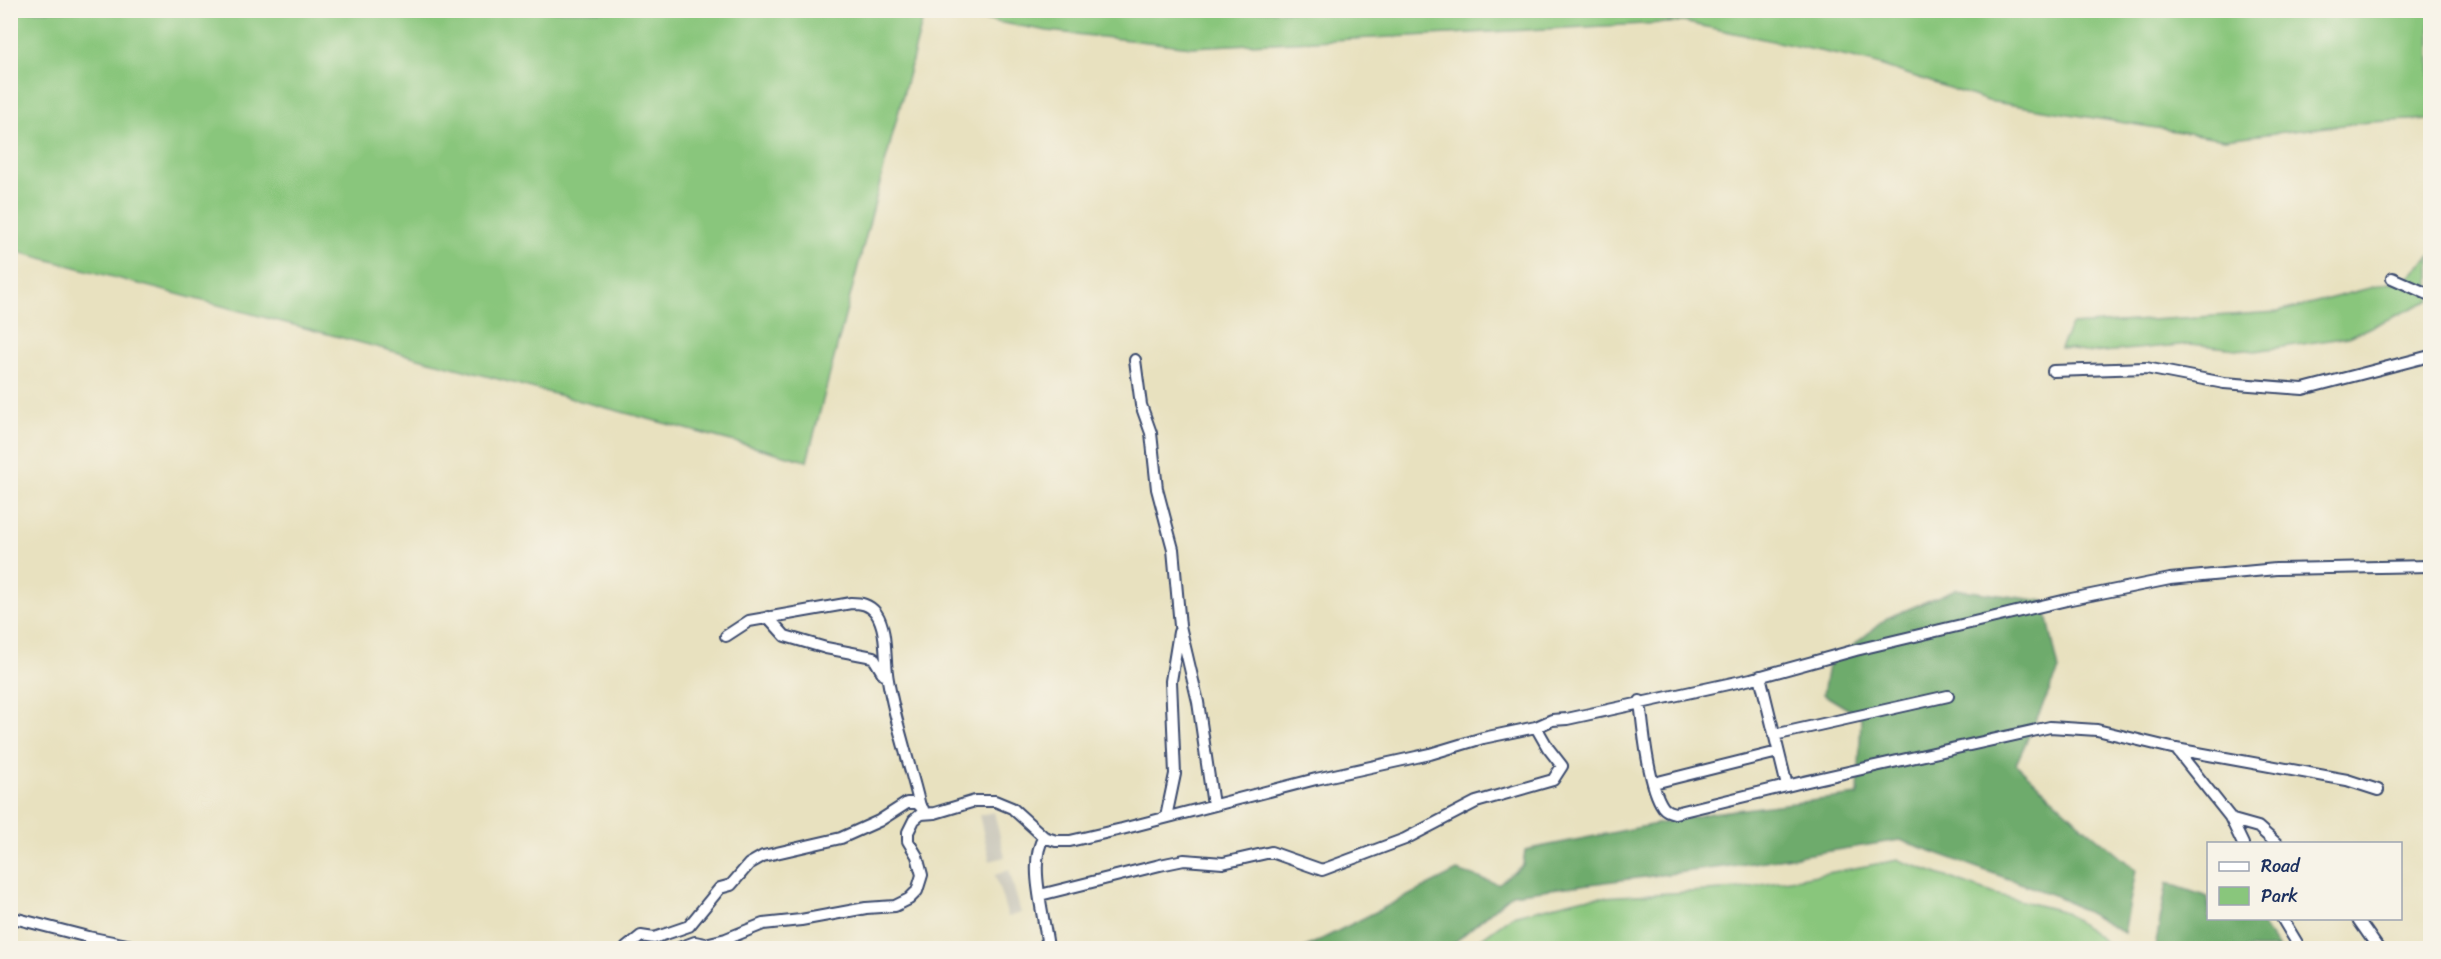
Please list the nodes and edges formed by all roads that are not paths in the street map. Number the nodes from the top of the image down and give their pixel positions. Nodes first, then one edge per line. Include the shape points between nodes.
1 (2392, 278) dead end
2 (2430, 295) edge
3 (2430, 356) edge
4 (1135, 360) dead end
5 (2053, 371) dead end
6 (2430, 566) edge
7 (768, 617) junction
8 (1180, 626) junction
9 (726, 636) dead end
10 (1760, 676) junction
11 (888, 682) junction
12 (1948, 696) dead end
13 (1640, 701) junction
14 (1536, 727) junction
15 (1774, 735) junction
16 (2176, 749) junction
17 (1778, 752) junction
18 (1654, 783) junction
19 (1787, 786) junction
20 (2378, 789) dead end
21 (1213, 805) junction
22 (924, 810) junction
23 (1166, 817) junction
24 (2233, 820) junction
25 (1044, 837) junction
26 (2243, 842) edge
27 (2276, 842) edge
28 (1040, 895) junction
29 (10, 917) edge
30 (2283, 920) edge
31 (2358, 920) edge
32 (142, 948) edge
33 (626, 948) edge
34 (679, 948) edge
35 (1048, 948) edge
36 (2300, 948) edge
37 (2378, 948) edge

1 - 2 street
3 - 5 street via 2303,389 2224,383 2146,368
4 - 8 street via 1157,489 1173,549
6 - 10 street via 2276,569 2170,579 2071,598
7 - 9 street via 749,621
7 - 11 street via 785,636 873,657
7 - 11 street via 851,603 867,605 876,613 882,629
8 - 21 street via 1198,702
8 - 23 street via 1171,681 1175,774
10 - 13 street
10 - 15 street
11 - 22 street
12 - 15 street
13 - 14 street
13 - 18 street
14 - 21 street
14 - 28 street via 1562,766 1553,780 1476,802 1425,830 1322,870 1271,852 1223,863 1184,860
15 - 17 street
16 - 19 street via 2097,730 2050,727
16 - 20 street
16 - 24 street
17 - 18 street
17 - 19 street
18 - 19 street via 1664,808 1675,813
21 - 23 street
22 - 25 street via 995,801 1012,808
22 - 33 street via 907,803 841,838 763,856 749,864 731,885 720,888 689,926 654,938 641,936
22 - 34 street via 908,832 922,875 917,891 904,902 763,924 726,939
23 - 25 street via 1070,841
24 - 26 street
24 - 27 street via 2258,827
25 - 28 street via 1036,859
28 - 35 street
29 - 32 street
30 - 36 street
31 - 37 street

